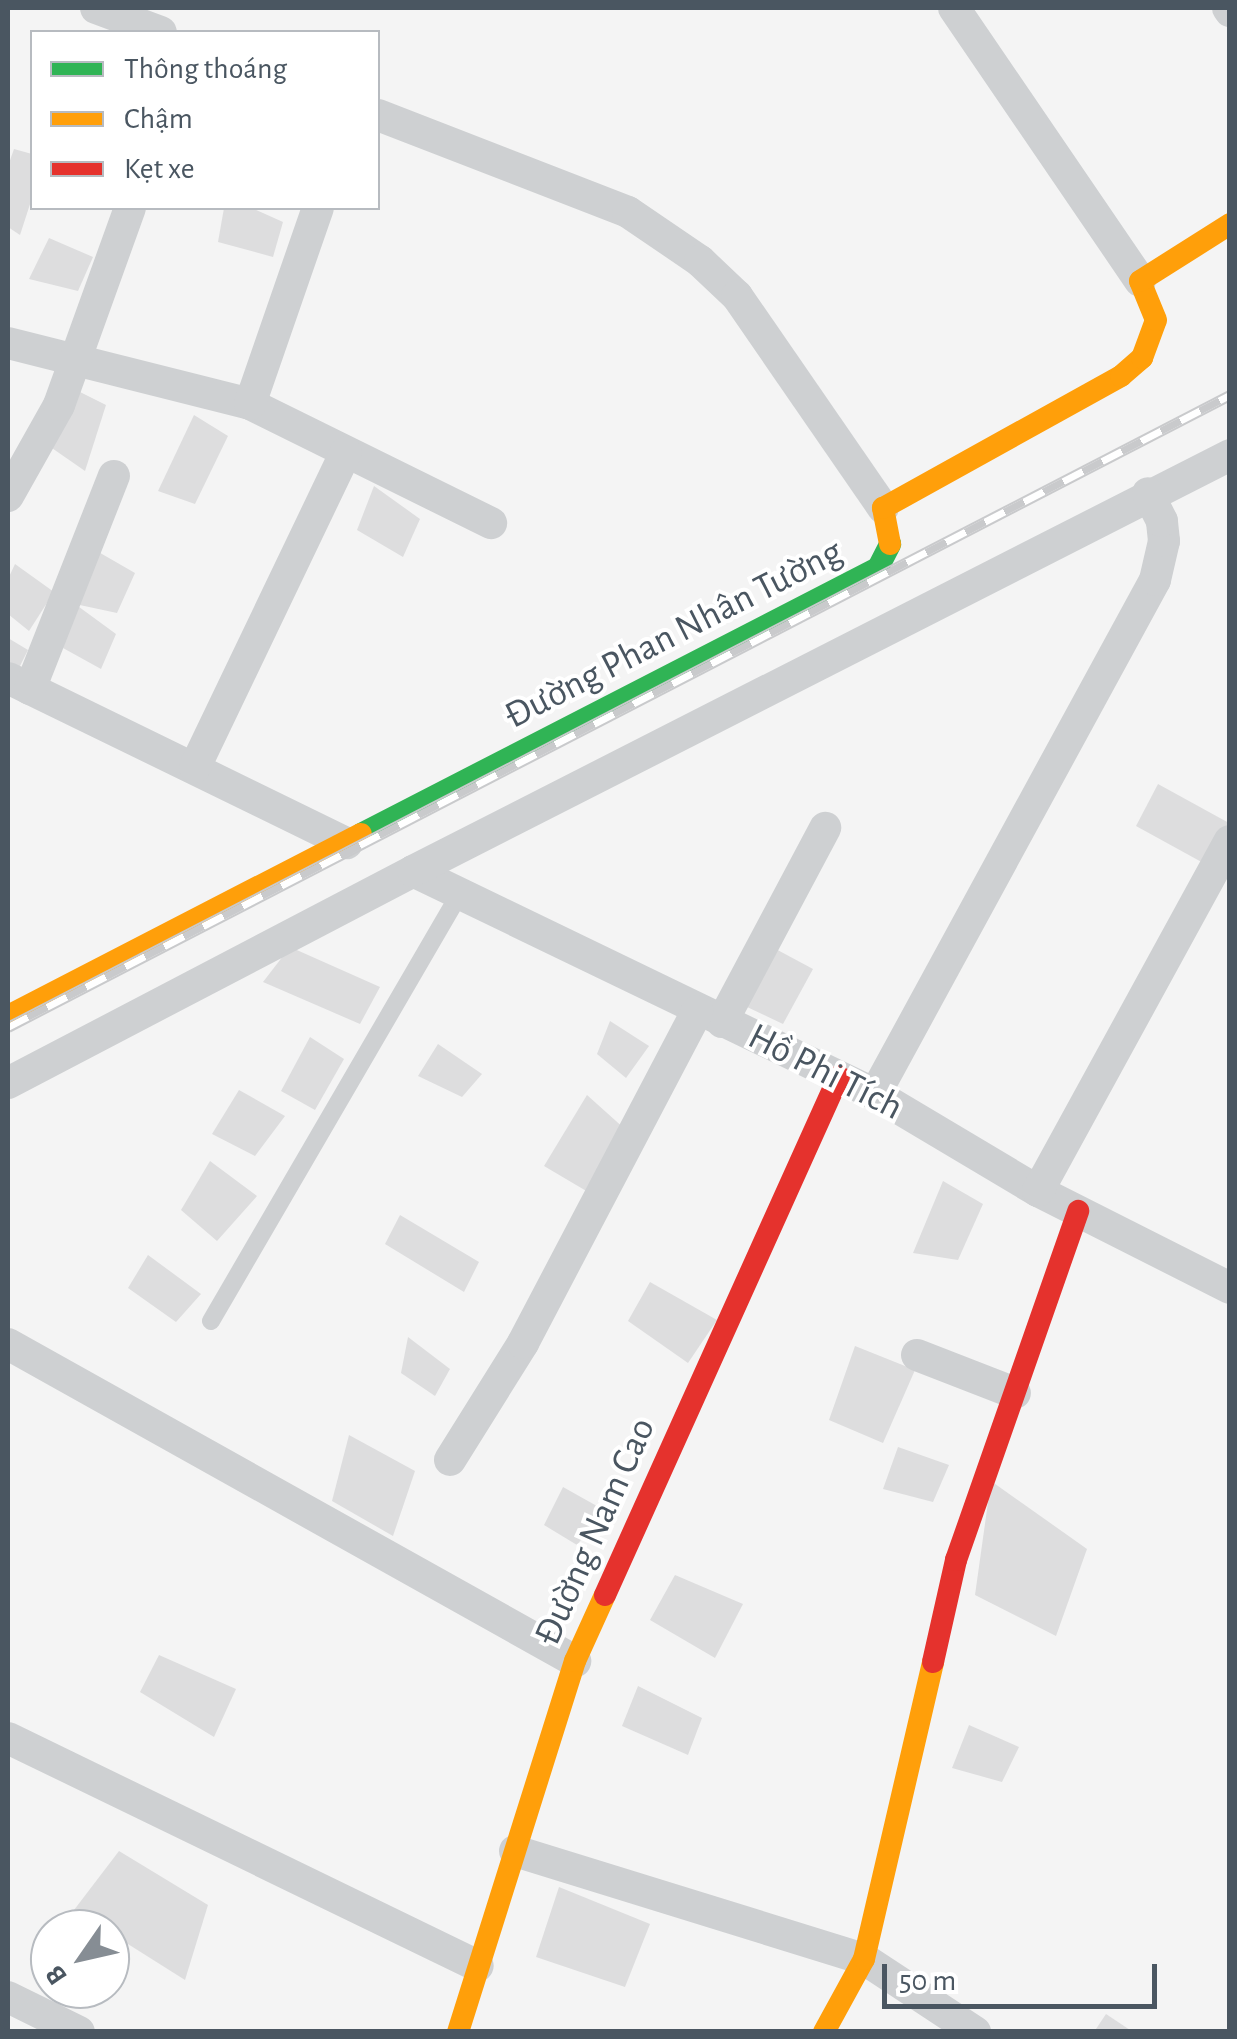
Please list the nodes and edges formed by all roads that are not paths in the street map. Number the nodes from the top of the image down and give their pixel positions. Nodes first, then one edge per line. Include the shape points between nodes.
1 (96, 8) edge
2 (954, 8) edge
3 (158, 23) edge
4 (380, 117) edge
5 (129, 210) edge
6 (317, 210) edge
7 (1230, 224) edge
8 (1140, 281) junction
9 (8, 342) edge
10 (73, 359) junction
11 (250, 404) junction
12 (346, 452) junction
13 (1230, 455) edge
14 (114, 476) dead end
15 (1148, 493) junction
16 (8, 496) edge
17 (883, 508) junction
18 (491, 523) dead end
19 (19, 684) edge
20 (195, 766) junction
21 (824, 828) dead end
22 (1230, 841) edge
23 (347, 843) junction
24 (413, 871) junction
25 (460, 894) junction
26 (8, 1016) edge
27 (710, 1016) junction
28 (839, 1076) junction
29 (8, 1084) edge
30 (875, 1094) junction
31 (1038, 1191) junction
32 (1078, 1211) junction
33 (1230, 1288) edge
34 (210, 1321) dead end
35 (8, 1344) edge
36 (917, 1355) dead end
37 (1015, 1393) junction
38 (450, 1460) dead end
39 (576, 1661) junction
40 (8, 1738) edge
41 (515, 1851) junction
42 (864, 1960) junction
43 (478, 1966) junction
44 (8, 1997) edge
45 (79, 2032) edge
46 (458, 2032) edge
47 (824, 2032) edge
48 (975, 2032) edge

1 - 3 street
2 - 8 street
4 - 17 street via 628,212 700,261 737,296
5 - 10 street
6 - 11 street
7 - 8 street
8 - 17 street via 1156,320 1142,358 1121,376
9 - 10 street
10 - 11 street
10 - 16 street via 59,406
11 - 12 street
12 - 18 street
12 - 20 street
13 - 15 street
14 - 19 street
15 - 24 street
15 - 30 street via 1164,541 1155,580
17 - 23 street, Đường Phan Nhân Tường via 891,549 878,568
19 - 20 street
20 - 23 street
21 - 27 street
22 - 31 street
23 - 26 street, Đường Phan Nhân Tường
24 - 25 street, Hồ Phi Tích
24 - 29 street
25 - 27 street, Hồ Phi Tích
25 - 34 lane
27 - 28 street, Hồ Phi Tích
27 - 38 street
28 - 30 street, Hồ Phi Tích
28 - 39 street, Đường Nam Cao
30 - 31 street, Hồ Phi Tích
31 - 32 street, Hồ Phi Tích
32 - 33 street, Hồ Phi Tích
32 - 37 street
35 - 39 street
36 - 37 street
37 - 42 street via 956,1560
39 - 41 street, Đường Nam Cao
40 - 43 street
41 - 42 street
41 - 43 street, Đường Nam Cao
42 - 47 street
42 - 48 street
43 - 46 street, Đường Nam Cao
44 - 45 street

